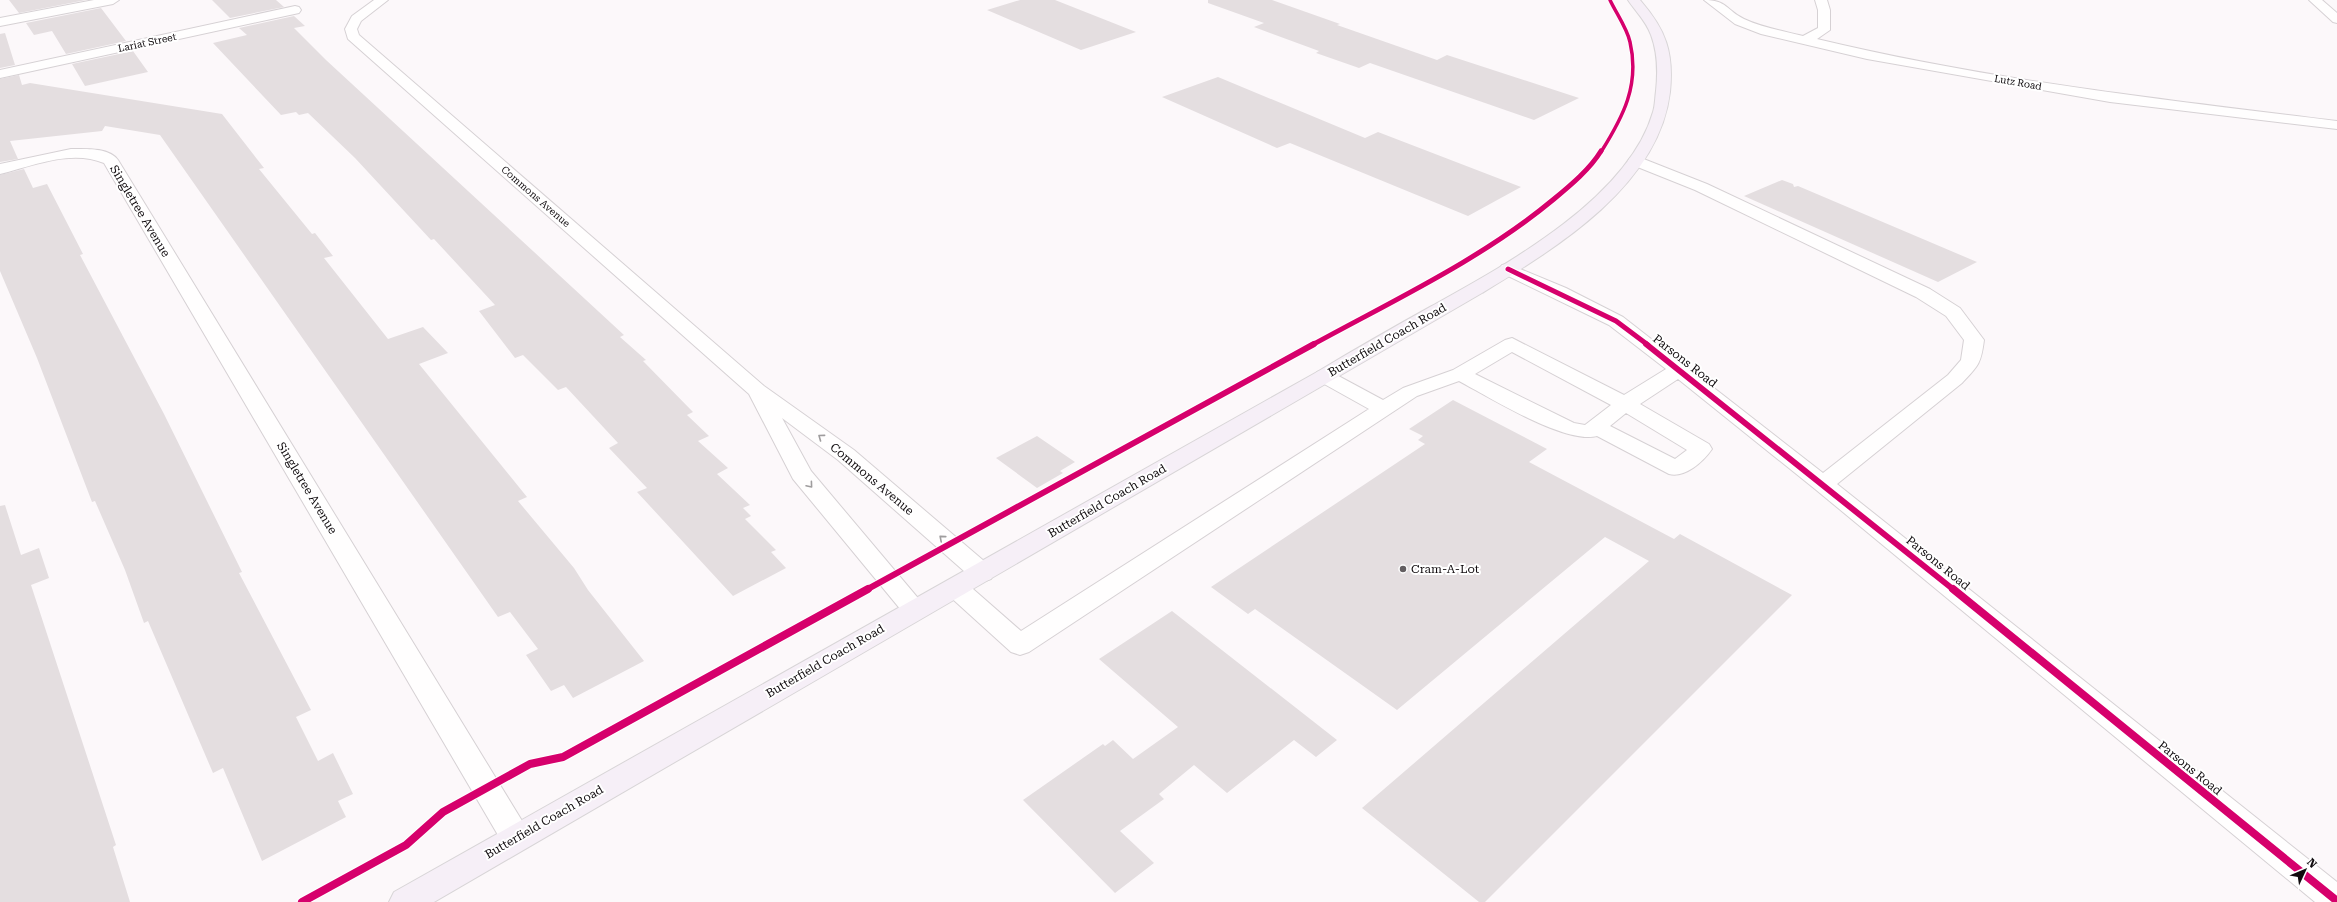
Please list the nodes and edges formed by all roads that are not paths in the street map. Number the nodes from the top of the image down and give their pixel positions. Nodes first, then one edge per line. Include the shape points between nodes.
1 (113, 0) edge
2 (382, 0) edge
3 (1634, 0) edge
4 (1710, 0) edge
5 (1821, 0) edge
6 (2314, 0) edge
7 (295, 10) dead end
8 (2337, 19) edge
9 (0, 22) edge
10 (1804, 40) junction
11 (0, 74) edge
12 (2337, 125) edge
13 (1636, 161) junction
14 (0, 169) edge
15 (1508, 269) junction
16 (1679, 370) junction
17 (1460, 374) junction
18 (1324, 376) junction
19 (757, 390) junction
20 (1625, 404) junction
21 (1384, 409) junction
22 (1596, 427) junction
23 (1823, 484) junction
24 (982, 573) junction
25 (956, 588) junction
26 (915, 610) junction
27 (516, 838) junction
28 (2337, 901) edge
29 (405, 902) edge

1 - 9 street
2 - 19 street, Commons Avenue via 356,19 350,29 353,36
3 - 13 main road, Butterfield Coach Road via 1653,24 1664,55 1666,88 1660,113
4 - 10 street, Lutz Road via 1739,21
5 - 10 street via 1824,30
6 - 8 street
7 - 11 street, Lariat Street
10 - 12 street, Lutz Road via 1960,72 2110,98
13 - 15 main road, Butterfield Coach Road via 1627,174 1583,216 1551,242
13 - 23 street via 1702,187 1923,293 1953,312 1974,340 1971,361 1955,379
14 - 27 street, Singletree Avenue via 86,153 101,155 110,160
15 - 16 street, Parsons Road via 1616,321
15 - 18 main road, Butterfield Coach Road
16 - 20 street
16 - 23 street, Parsons Road
17 - 20 street via 1512,344
17 - 21 street via 1410,392
17 - 22 street via 1568,429 1589,432
18 - 21 street
18 - 24 main road, Butterfield Coach Road
24 -> 19 street, Commons Avenue via 846,455
19 -> 26 street, Commons Avenue via 801,474
20 - 22 street
20 - 22 street via 1701,449 1677,469
21 - 25 street via 1020,645
23 - 28 street, Parsons Road
24 - 25 main road, Butterfield Coach Road
25 - 26 main road, Butterfield Coach Road
26 - 27 main road, Butterfield Coach Road
27 - 29 main road, Butterfield Coach Road

